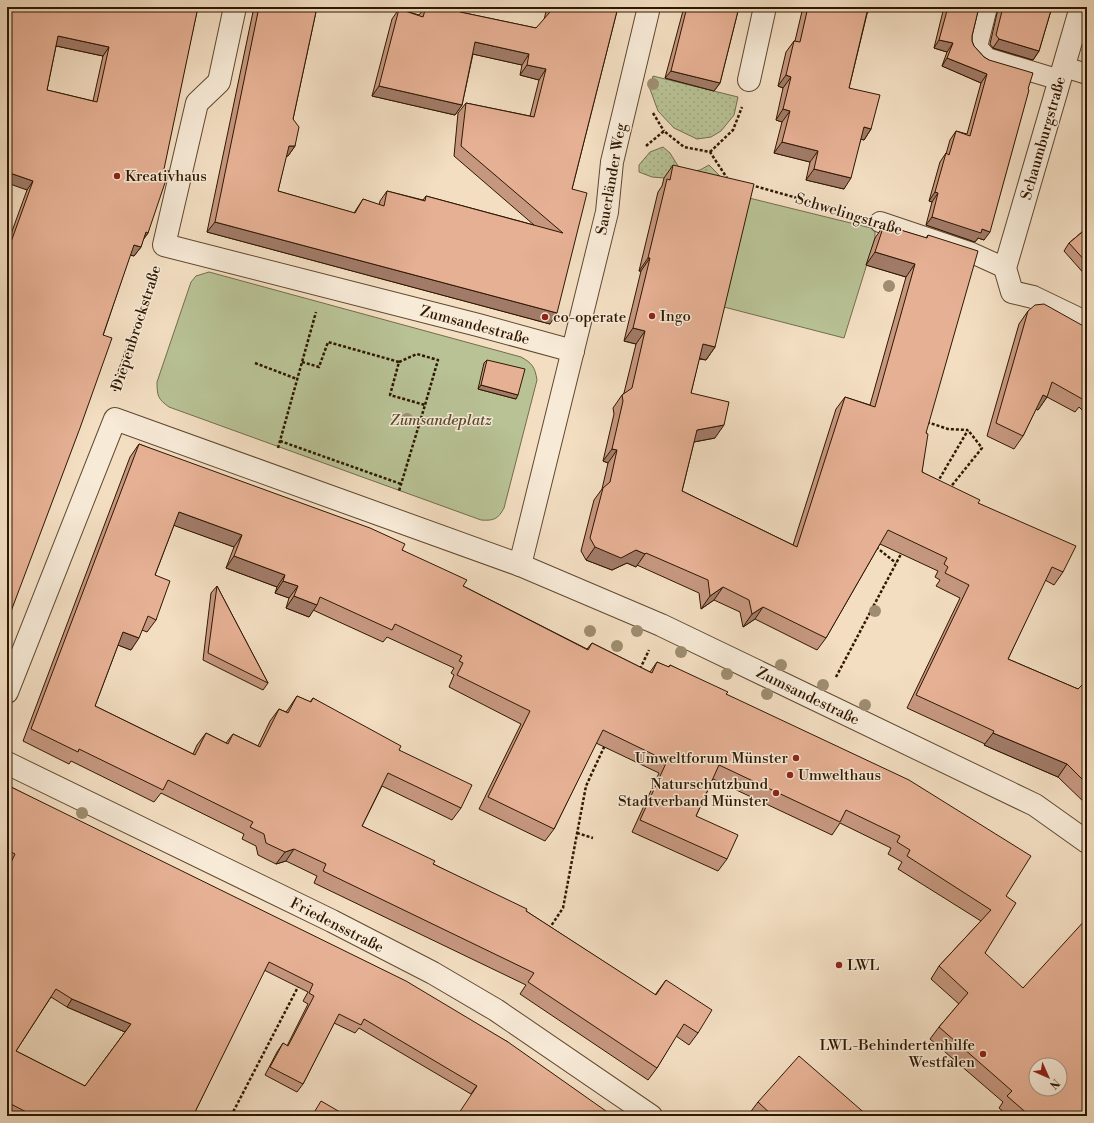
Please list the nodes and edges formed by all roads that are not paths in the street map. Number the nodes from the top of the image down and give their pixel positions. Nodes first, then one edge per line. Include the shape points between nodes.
1 (235, 7) edge
2 (649, 7) edge
3 (765, 7) edge
4 (987, 7) edge
5 (1081, 7) edge
6 (1062, 74) junction
7 (1087, 74) edge
8 (749, 80) road end
9 (880, 222) road end
10 (1005, 268) junction
11 (1087, 323) edge
12 (573, 351) junction
13 (520, 565) junction
14 (7, 692) edge
15 (7, 763) edge
16 (1087, 842) edge
17 (651, 1116) edge

1 - 12 street, Zumsandestraße via 219,82 197,103 164,245
2 - 12 street, Sauerländer Weg via 612,162 607,212
3 - 8 street
4 - 6 lane via 976,47 987,58
5 - 6 street, Schaumburgstraße
6 - 7 lane
6 - 10 street, Schaumburgstraße
9 - 10 lane, Schwelingstraße
10 - 11 street via 1012,292 1033,297
12 - 13 street
13 - 14 street, Zumsandestraße via 115,419
13 - 16 street, Zumsandestraße via 661,625 1035,805
15 - 17 street, Friedensstraße via 433,973 496,1010

